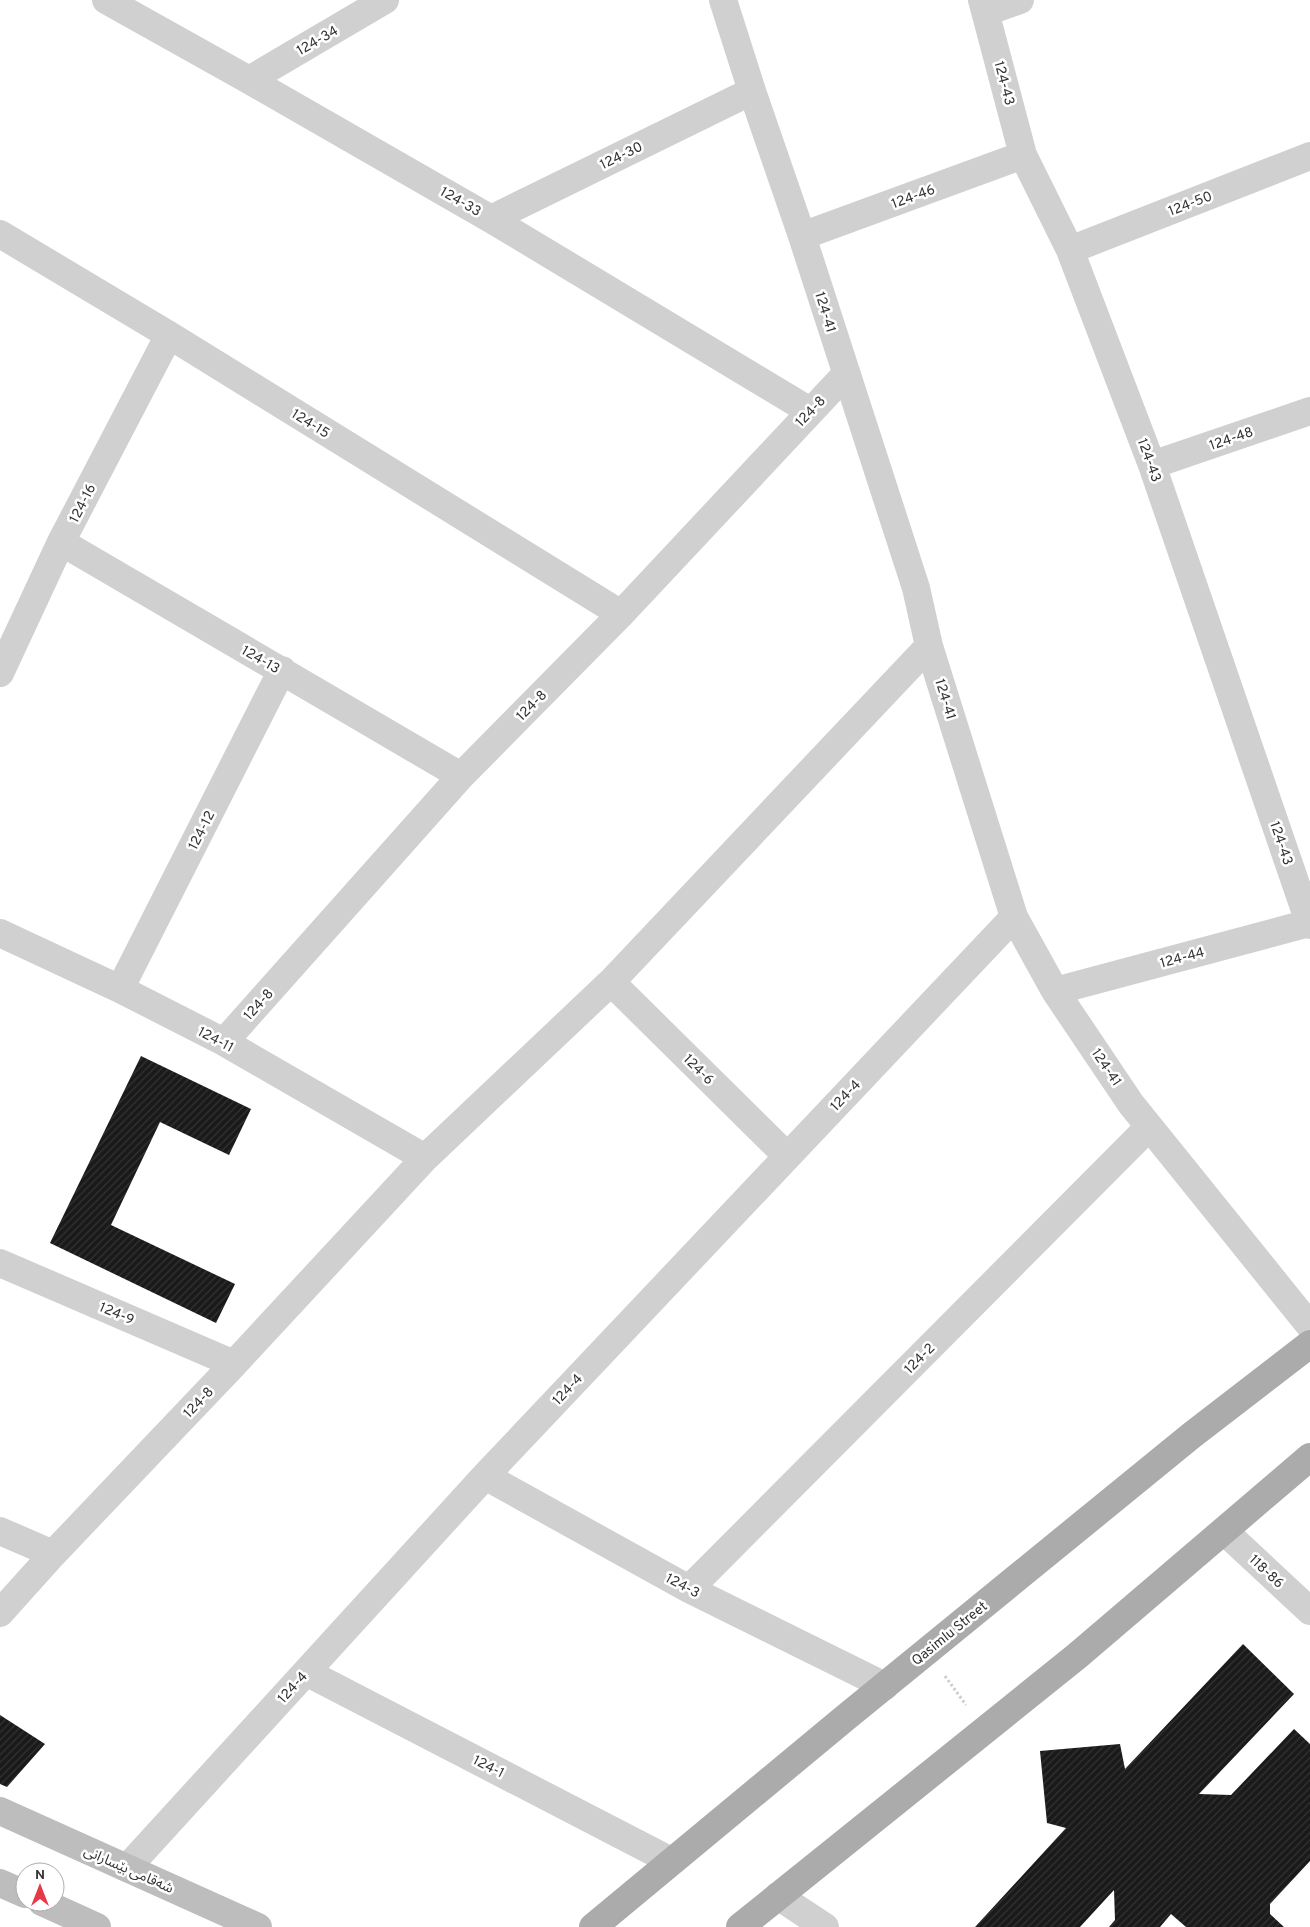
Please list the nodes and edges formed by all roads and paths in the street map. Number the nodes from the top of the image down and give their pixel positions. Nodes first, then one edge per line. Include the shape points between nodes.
1 (106, 0) edge
2 (385, 0) edge
3 (723, 0) edge
4 (1020, 0) edge
5 (984, 6) edge
6 (249, 80) junction
7 (752, 91) junction
8 (1023, 155) junction
9 (1310, 156) edge
10 (491, 219) junction
11 (0, 234) edge
12 (802, 236) junction
13 (1070, 250) junction
14 (169, 335) junction
15 (846, 374) junction
16 (810, 411) junction
17 (1310, 411) edge
18 (1152, 465) junction
19 (62, 542) junction
20 (621, 614) junction
21 (929, 646) junction
22 (282, 670) junction
23 (0, 673) edge
24 (461, 776) junction
25 (1014, 917) junction
26 (1310, 924) edge
27 (0, 933) edge
28 (611, 982) junction
29 (120, 989) junction
30 (1055, 990) junction
31 (224, 1042) junction
32 (1149, 1127) junction
33 (787, 1156) junction
34 (426, 1158) junction
35 (0, 1263) edge
36 (1310, 1326) edge
37 (1310, 1344) edge
38 (234, 1364) junction
39 (1310, 1457) edge
40 (485, 1476) junction
41 (0, 1531) edge
42 (1224, 1531) junction
43 (53, 1554) junction
44 (689, 1589) junction
45 (1310, 1611) edge
46 (0, 1613) edge
47 (926, 1652) junction
48 (306, 1672) junction
49 (885, 1686) junction
50 (985, 1730) junction
51 (0, 1810) edge
52 (671, 1861) junction
53 (127, 1868) junction
54 (0, 1883) edge
55 (15, 1890) edge
56 (778, 1896) junction
57 (64, 1912) edge
58 (97, 1927) edge
59 (258, 1927) edge
60 (593, 1927) edge
61 (740, 1927) edge
62 (826, 1927) edge

1 - 6 street, 124-33
2 - 6 street, 124-34
3 - 7 street, 124-41
4 - 5 street
5 - 8 street, 124-43
6 - 10 street, 124-33
7 - 10 street, 124-30
7 - 12 street, 124-41
8 - 12 street, 124-46
8 - 13 street, 124-43
9 - 13 street, 124-50
10 - 16 street, 124-33
11 - 14 street, 124-15
12 - 15 street, 124-41
13 - 18 street, 124-43
14 - 19 street, 124-16
14 - 20 street, 124-15
15 - 16 street, 124-8
15 - 21 street, 124-41 via 916,588
16 - 20 street, 124-8
17 - 18 street, 124-48
18 - 26 street, 124-43
19 - 22 street, 124-13
19 - 23 street, 124-16
20 - 24 street, 124-8
21 - 25 street, 124-41
21 - 28 street, 124-8
22 - 24 street, 124-13
22 - 29 street, 124-12
24 - 31 street, 124-8
25 - 30 street, 124-41
25 - 33 street, 124-4
26 - 30 street, 124-44
27 - 29 street, 124-11
28 - 33 street, 124-6
28 - 34 street, 124-8
29 - 31 street, 124-11
30 - 32 street, 124-41
31 - 34 street, 124-11
32 - 36 street, 124-41
32 - 44 street, 124-2
33 - 40 street, 124-4
34 - 38 street, 124-8
35 - 38 street, 124-9
37 - 47 main road, Qasimlu Street via 1192,1435
38 - 43 street, 124-8
39 - 42 main road
40 - 44 street, 124-3
40 - 48 street, 124-4
41 - 43 street
42 - 45 street, 118-86
42 - 50 main road
43 - 46 street, 124-8
44 - 49 street, 124-3
47 - 49 main road, Qasimlu Street
47 - 50 path
48 - 52 street, 124-1
48 - 53 street, 124-4
49 - 52 main road, Qasimlu Street
50 - 56 main road
51 - 53 main road, شەقامی بێسارانی
52 - 60 main road, Qasimlu Street
53 - 59 main road, شەقامی بێسارانی
54 - 55 main road
56 - 61 main road
56 - 62 street
57 - 58 main road

